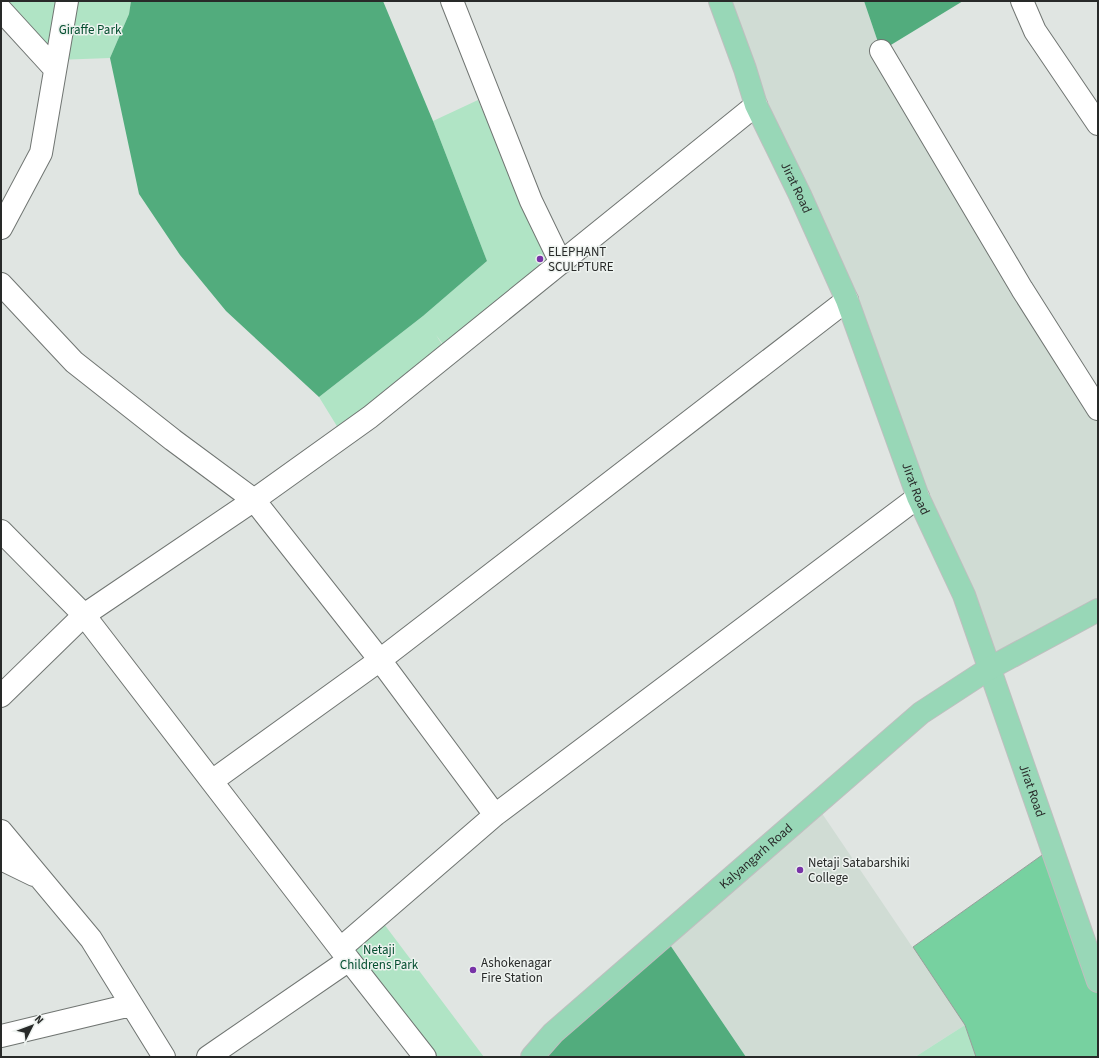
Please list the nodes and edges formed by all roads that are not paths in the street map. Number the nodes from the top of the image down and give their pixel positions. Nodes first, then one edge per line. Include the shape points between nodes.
1 (66, 1) edge
2 (452, 1) edge
3 (720, 1) edge
4 (1022, 1) edge
5 (1, 10) edge
6 (881, 51) dead end
7 (54, 68) junction
8 (756, 105) junction
9 (1098, 124) edge
10 (1, 228) edge
11 (560, 264) junction
12 (1, 284) edge
13 (847, 300) junction
14 (1098, 409) edge
15 (918, 497) junction
16 (254, 500) junction
17 (1, 531) edge
18 (1098, 610) edge
19 (84, 615) junction
20 (380, 660) junction
21 (990, 668) junction
22 (1, 696) edge
23 (212, 781) junction
24 (495, 815) junction
25 (1, 831) edge
26 (1, 859) edge
27 (41, 879) junction
28 (345, 954) junction
29 (1098, 981) edge
30 (132, 1004) junction
31 (1, 1036) edge
32 (164, 1057) edge
33 (208, 1057) edge
34 (426, 1057) edge
35 (532, 1057) edge

1 - 7 street
2 - 11 street via 531,201
3 - 8 main road, Jirat Road
4 - 9 street via 1035,31
5 - 7 street
6 - 14 street via 1022,289
7 - 10 street via 41,153
8 - 11 street
8 - 13 main road, Jirat Road
11 - 16 street via 370,417
12 - 16 street via 74,362
13 - 15 main road, Jirat Road
13 - 20 street
15 - 21 main road, Jirat Road via 964,595
15 - 24 street
16 - 19 street
16 - 20 street
17 - 19 street
18 - 21 main road, Kalyangarh Road
19 - 22 street
19 - 23 street
20 - 23 street
20 - 24 street
21 - 29 main road, Jirat Road
21 - 35 main road, Kalyangarh Road via 945,696 885,744 553,1033
23 - 28 street
24 - 28 street
25 - 27 street
26 - 27 street
27 - 30 street via 91,939
28 - 33 street
28 - 34 street
30 - 31 street
30 - 32 street

